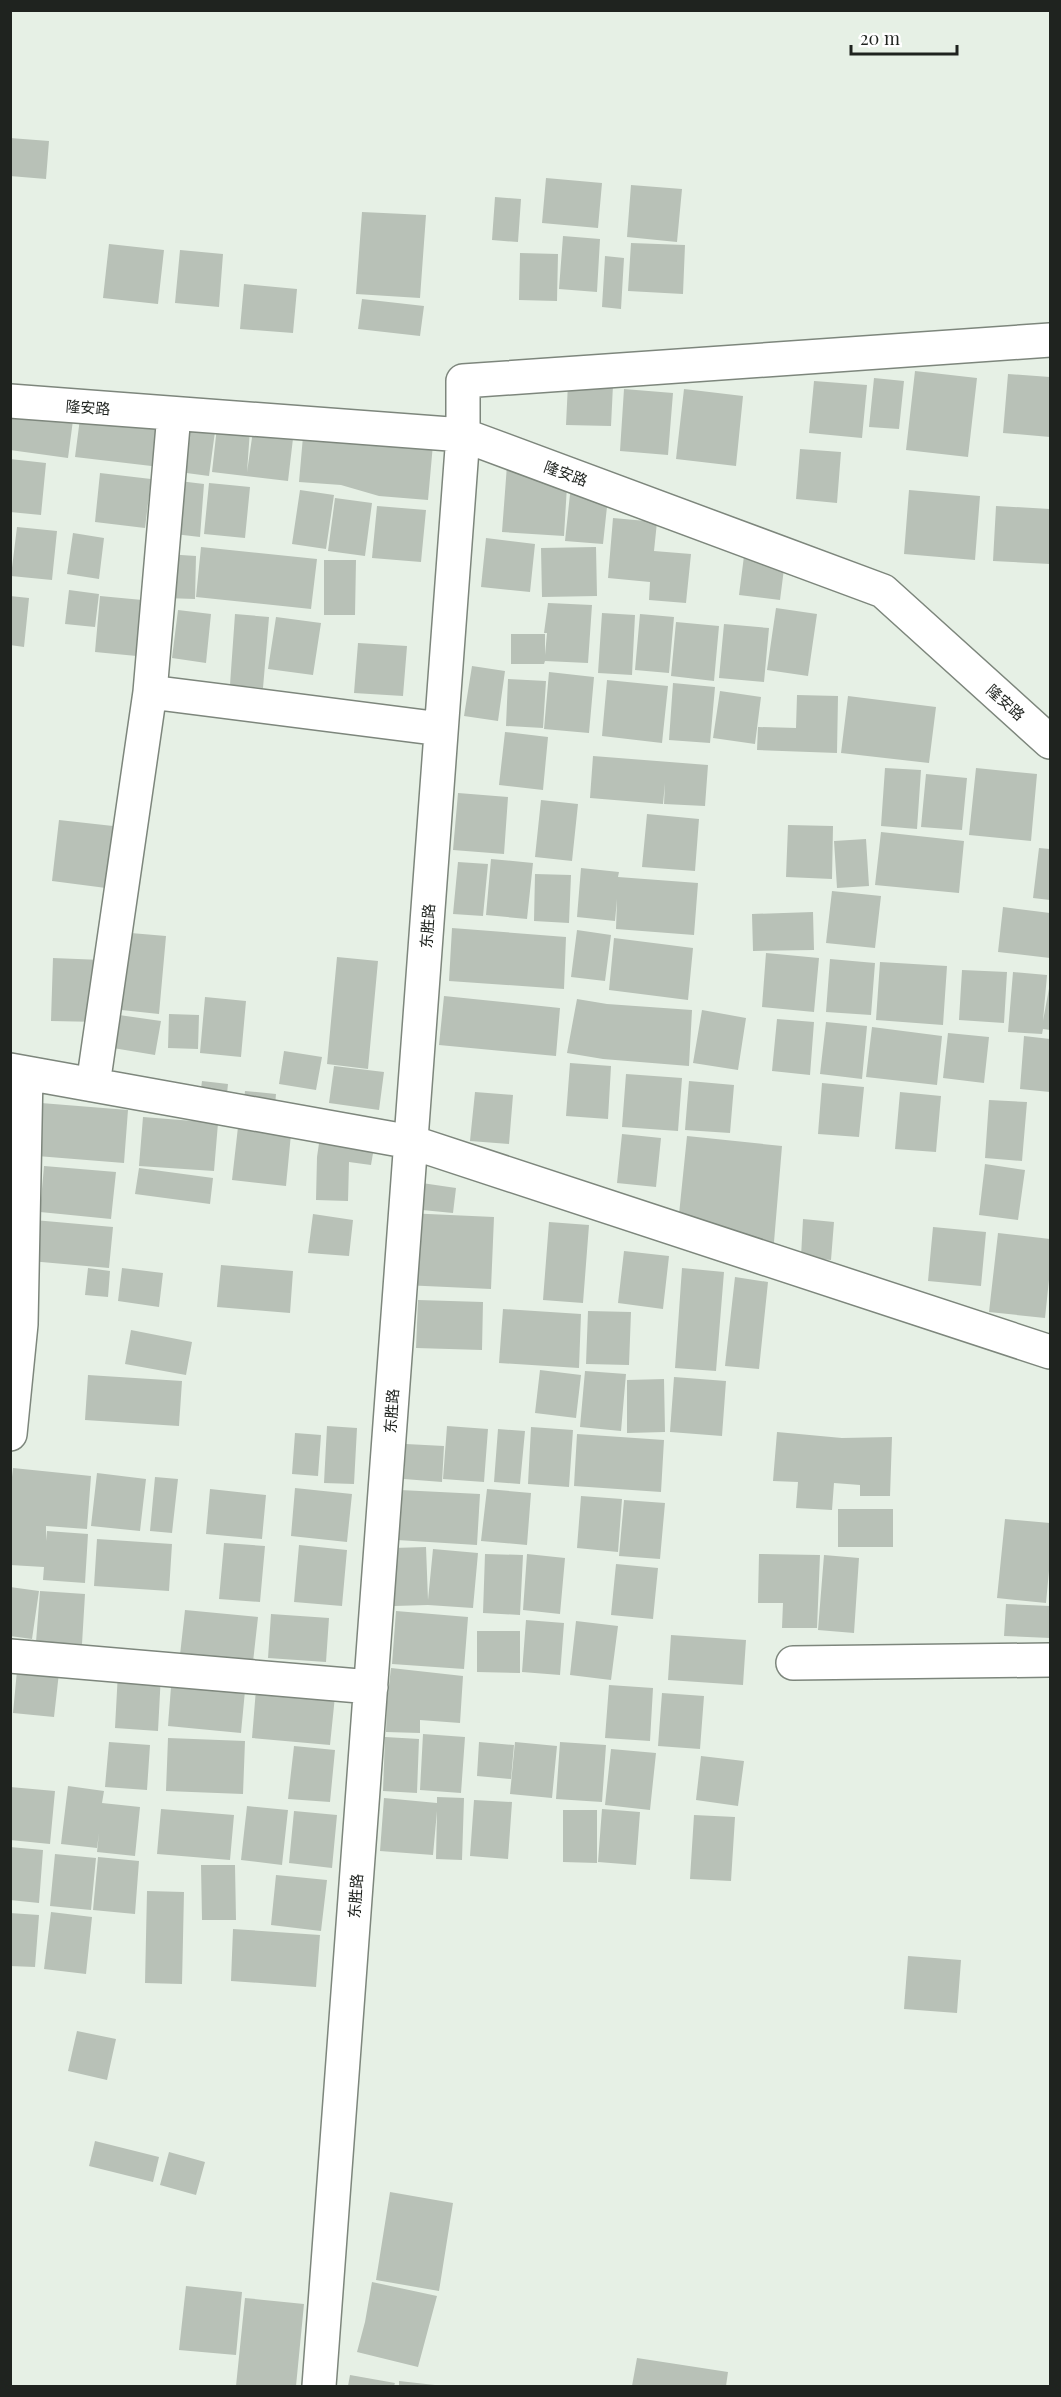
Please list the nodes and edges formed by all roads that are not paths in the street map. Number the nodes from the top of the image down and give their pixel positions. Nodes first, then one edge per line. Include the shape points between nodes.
1 (1050, 340) edge
2 (10, 401) edge
3 (174, 414) junction
4 (463, 435) junction
5 (150, 692) junction
6 (441, 729) junction
7 (1050, 742) edge
8 (18, 1071) edge
9 (93, 1085) junction
10 (411, 1142) junction
11 (1050, 1352) edge
12 (10, 1434) edge
13 (10, 1656) edge
14 (1050, 1659) edge
15 (793, 1663) dead end
16 (370, 1687) junction
17 (319, 2386) edge

1 - 4 street, 东胜路 via 464,381
2 - 3 street, 隆安路
3 - 4 street, 隆安路
3 - 5 street
4 - 6 street, 东胜路
4 - 7 street, 隆安路 via 883,591
5 - 6 street
5 - 9 street
6 - 10 street, 东胜路
8 - 9 street
8 - 12 street via 21,1324
9 - 10 street
10 - 11 street
10 - 16 street, 东胜路
13 - 16 street
14 - 15 street
16 - 17 street, 东胜路

